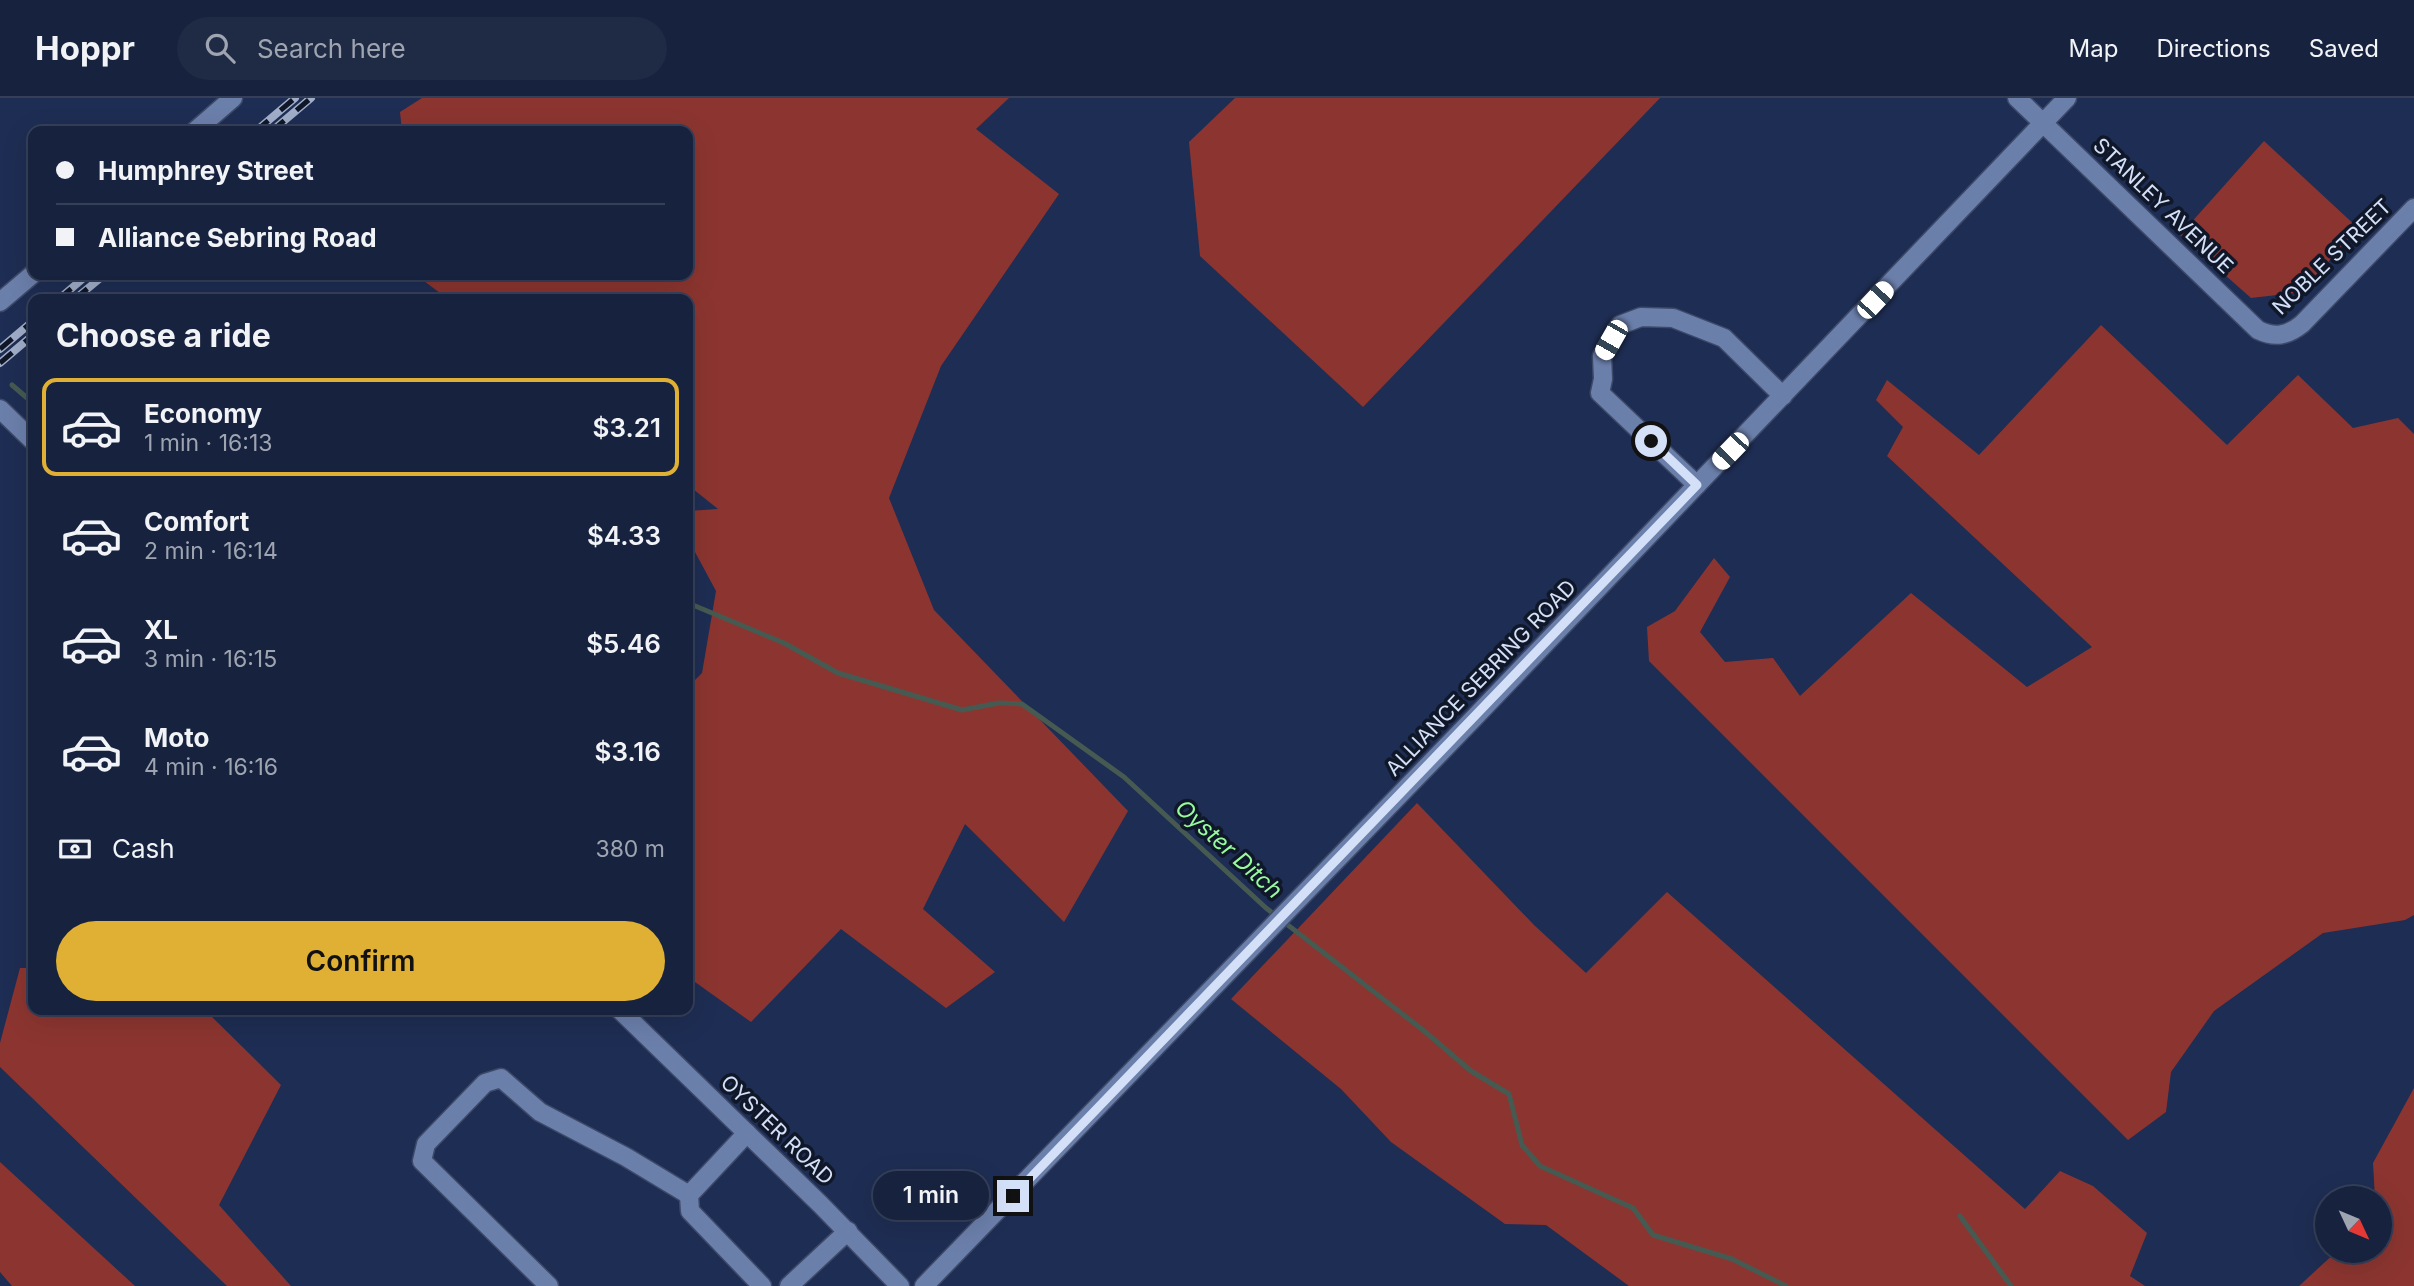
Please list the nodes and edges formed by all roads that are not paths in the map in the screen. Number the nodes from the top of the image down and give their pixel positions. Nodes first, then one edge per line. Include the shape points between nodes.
1 (233, 98) edge
2 (2017, 98) edge
3 (2067, 98) edge
4 (2044, 122) junction
5 (201, 126) edge
6 (2414, 208) edge
7 (28, 278) edge
8 (0, 302) edge
9 (2282, 335) joint
10 (1783, 396) junction
11 (0, 409) edge
12 (28, 436) edge
13 (1697, 485) junction
14 (625, 1015) edge
15 (747, 1133) junction
16 (689, 1195) junction
17 (848, 1231) junction
18 (549, 1286) edge
19 (762, 1286) edge
20 (789, 1286) edge
21 (900, 1286) edge
22 (924, 1286) edge

1 - 5 street
2 - 4 street, STANLEY AVENUE
3 - 4 street, ALLIANCE SEBRING ROAD
4 - 9 street, STANLEY AVENUE via 2258,330
4 - 10 street, ALLIANCE SEBRING ROAD
6 - 9 street, NOBLE STREET via 2302,324
7 - 8 street
10 - 13 street, ALLIANCE SEBRING ROAD
10 - 13 street via 1724,338 1673,318 1641,317 1620,325 1602,356 1600,393
11 - 12 street
13 - 22 street, ALLIANCE SEBRING ROAD
14 - 15 street, OYSTER ROAD
15 - 16 street
15 - 17 street, OYSTER ROAD
16 - 18 street via 540,1112 501,1078 485,1083 426,1144 422,1161
16 - 19 street via 690,1211
17 - 20 street
17 - 21 street, OYSTER ROAD

